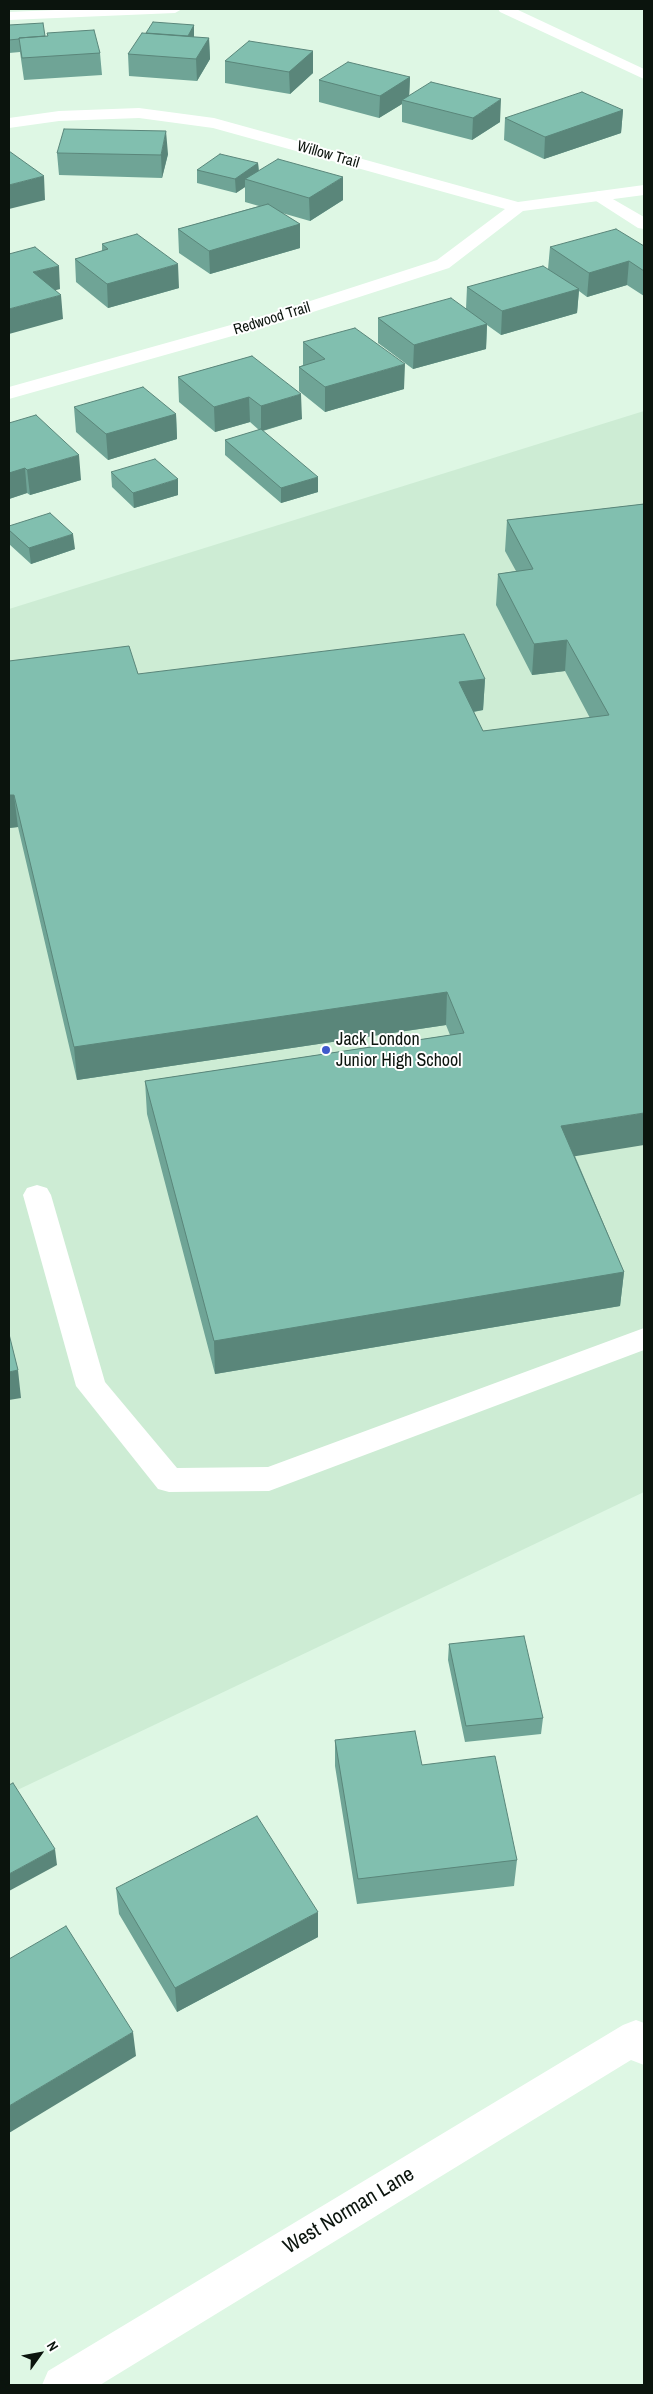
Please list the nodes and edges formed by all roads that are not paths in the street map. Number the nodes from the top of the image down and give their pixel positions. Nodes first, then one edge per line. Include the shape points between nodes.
1 (175, 9) edge
2 (505, 9) edge
3 (9, 16) edge
4 (644, 75) edge
5 (9, 122) edge
6 (644, 190) edge
7 (599, 196) junction
8 (518, 207) junction
9 (644, 224) edge
10 (9, 393) edge
11 (37, 1195) dead end
12 (644, 1339) edge
13 (640, 2042) edge
14 (62, 2385) edge

1 - 3 street
2 - 4 street
5 - 8 street, Willow Trail via 59,116 139,114 214,123
6 - 7 street, Willow Trail
7 - 8 street, Willow Trail
7 - 9 street
8 - 10 street, Redwood Trail via 443,264 276,318
11 - 12 street via 91,1386 169,1480 269,1479
13 - 14 street, West Norman Lane

